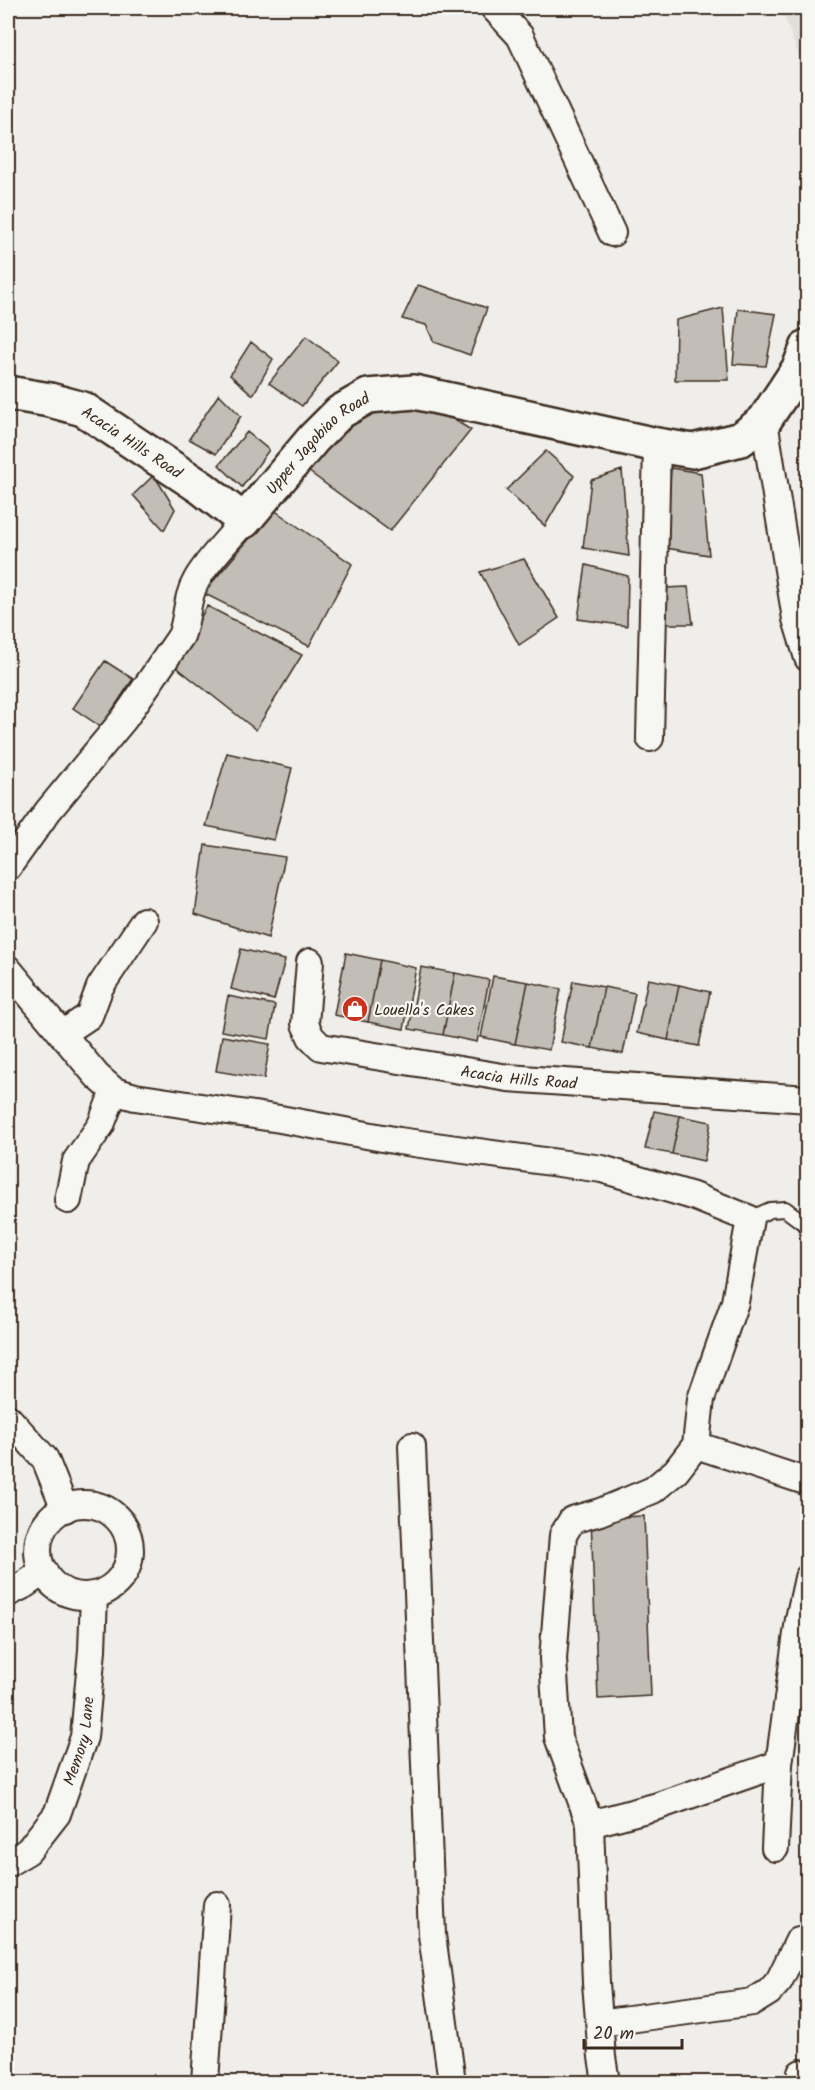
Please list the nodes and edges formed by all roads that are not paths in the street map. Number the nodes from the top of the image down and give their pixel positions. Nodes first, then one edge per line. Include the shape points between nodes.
1 (494, 8) edge
2 (612, 233) dead end
3 (807, 346) edge
4 (8, 393) edge
5 (764, 421) junction
6 (657, 445) junction
7 (244, 521) junction
8 (807, 658) edge
9 (650, 738) dead end
10 (8, 867) edge
11 (144, 921) dead end
12 (310, 962) dead end
13 (8, 969) edge
14 (62, 1034) junction
15 (114, 1091) junction
16 (807, 1099) edge
17 (68, 1200) dead end
18 (750, 1219) junction
19 (807, 1226) edge
20 (8, 1418) edge
21 (696, 1445) junction
22 (412, 1446) dead end
23 (807, 1482) edge
24 (64, 1509) junction
25 (44, 1571) junction
26 (807, 1578) edge
27 (8, 1593) edge
28 (93, 1595) junction
29 (778, 1764) junction
30 (590, 1824) junction
31 (775, 1848) dead end
32 (8, 1863) edge
33 (217, 1905) dead end
34 (800, 1940) dead end
35 (600, 2024) junction
36 (205, 2082) edge
37 (452, 2082) edge
38 (606, 2082) edge

1 - 2 street via 520,36
3 - 5 street, Upper Jagobiao Road via 800,368
4 - 7 street, Acacia Hills Road via 83,409 202,488
5 - 6 street, Upper Jagobiao Road via 741,439 693,451
5 - 8 street via 796,619
6 - 7 street, Upper Jagobiao Road via 414,392 368,396 340,412 314,438
6 - 9 street
7 - 10 street, Upper Jagobiao Road via 196,581 181,636 124,719 48,811
11 - 14 street via 100,987 88,1016
12 - 16 street, Acacia Hills Road via 305,1024 321,1047 508,1078
13 - 14 street
14 - 15 street
15 - 17 street via 100,1125 76,1161
15 - 18 street via 399,1140 602,1169 693,1196
18 - 19 lane via 770,1210 785,1209
18 - 21 street via 735,1302 701,1400
20 - 24 street via 45,1459
21 - 23 street
21 - 30 street via 676,1471 653,1490 572,1520 563,1535 553,1659 558,1737
22 - 37 street via 432,1935
24 - 25 street via 43,1531 39,1551
24 - 28 street via 99,1506 119,1520 130,1541 128,1565 122,1575 105,1591
25 - 27 street
25 - 28 street via 65,1591
26 - 29 street
28 - 32 street, Memory Lane via 84,1737 57,1814 28,1851
29 - 30 street via 658,1806
29 - 31 street
30 - 35 street
33 - 36 street
34 - 35 street via 779,1981 753,2002
35 - 38 street

